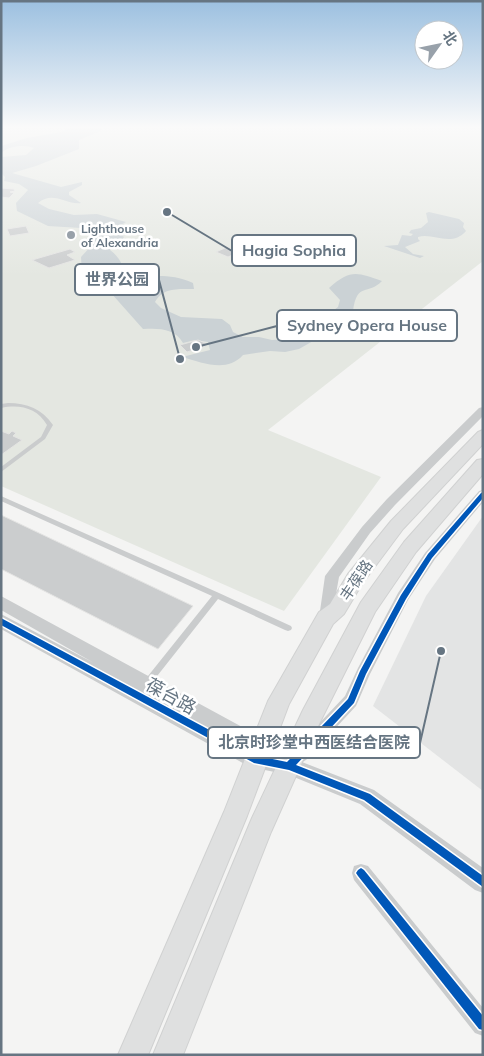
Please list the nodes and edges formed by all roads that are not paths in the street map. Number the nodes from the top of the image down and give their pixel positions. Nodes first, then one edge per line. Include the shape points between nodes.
1 (1, 406) edge
2 (483, 410) edge
3 (483, 435) edge
4 (483, 464) edge
5 (1, 470) edge
6 (483, 494) edge
7 (1, 498) edge
8 (217, 595) junction
9 (1, 602) edge
10 (326, 618) junction
11 (1, 621) edge
12 (288, 628) dead end
13 (147, 683) junction
14 (259, 753) junction
15 (289, 766) junction
16 (361, 873) dead end
17 (483, 882) edge
18 (483, 1025) edge
19 (132, 1055) edge
20 (168, 1055) edge

1 - 5 lane via 27,406 46,415 50,425 43,438
2 - 10 street via 366,530 332,576
3 - 10 main road, 丰葆路 via 397,525 355,578 337,609
4 - 15 main road, 丰葆路 via 410,547 368,607
6 - 15 street via 430,556 403,597 351,701
7 - 8 lane
8 - 12 lane
8 - 13 lane
9 - 13 street, 葆台路
10 - 14 main road, 丰葆路 via 279,701
11 - 14 street, 葆台路
13 - 14 street, 葆台路
14 - 15 street
14 - 19 main road, 丰葆路 via 236,816
15 - 17 street via 367,797
15 - 20 main road, 丰葆路
16 - 18 street

